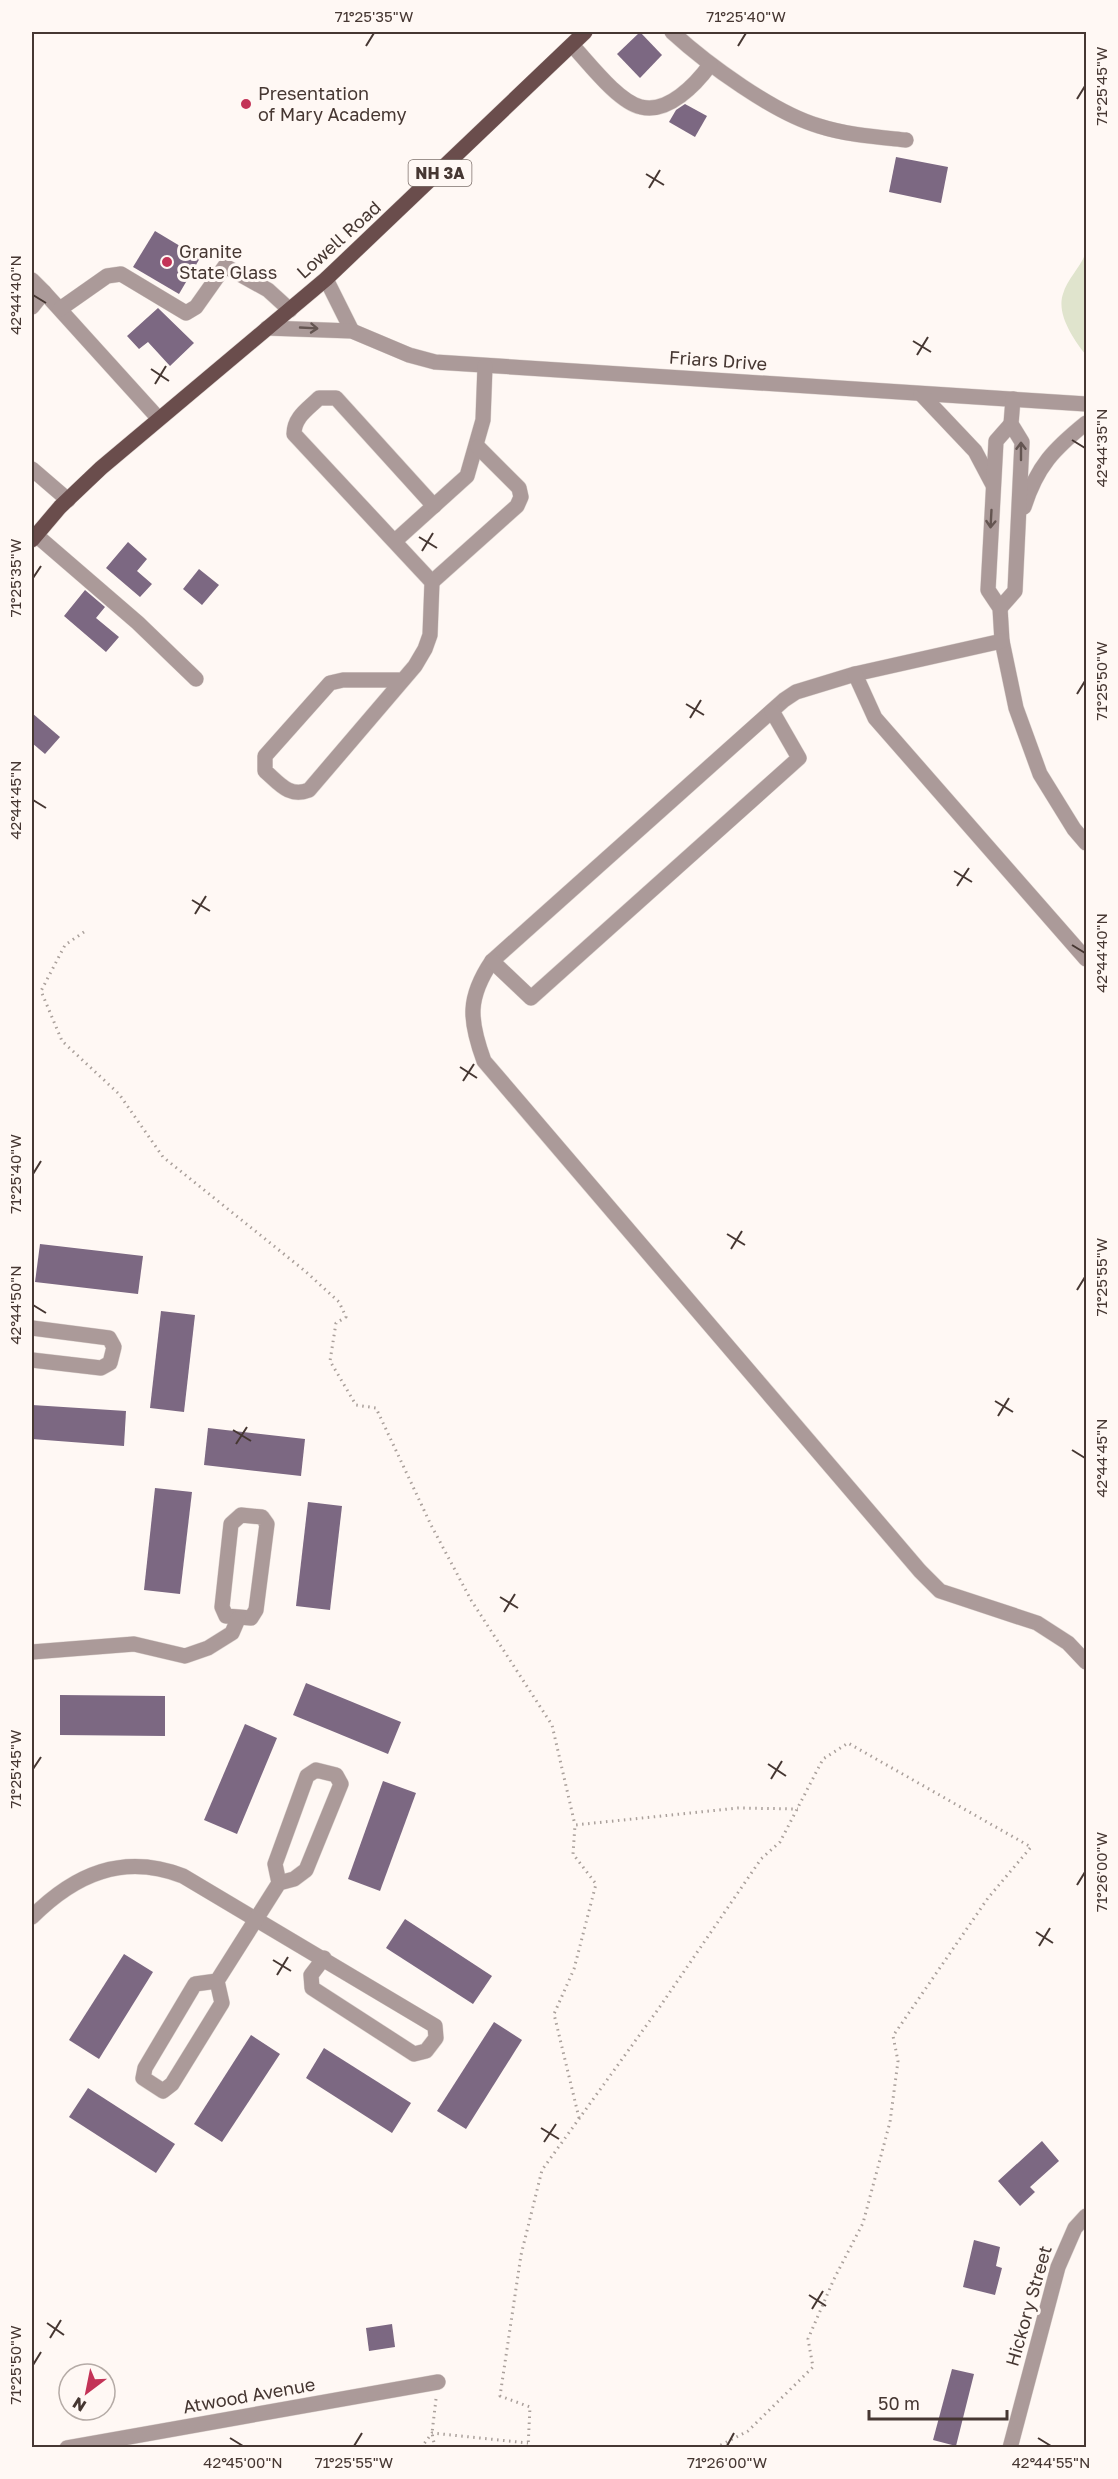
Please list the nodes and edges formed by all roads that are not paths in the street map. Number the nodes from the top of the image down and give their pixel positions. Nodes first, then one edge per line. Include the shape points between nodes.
1 (585, 32) edge
2 (672, 32) edge
3 (572, 45) junction
4 (710, 65) junction
5 (906, 140) dead end
6 (326, 279) junction
7 (32, 280) edge
8 (44, 292) junction
9 (32, 307) edge
10 (60, 309) junction
11 (290, 310) junction
12 (267, 328) junction
13 (352, 331) junction
14 (485, 366) junction
15 (921, 394) junction
16 (1013, 399) junction
17 (1086, 404) edge
18 (159, 419) junction
19 (1086, 423) edge
20 (1011, 424) junction
21 (478, 447) junction
22 (32, 469) edge
23 (993, 486) junction
24 (68, 500) junction
25 (434, 506) junction
26 (1018, 527) junction
27 (34, 537) edge
28 (395, 541) junction
29 (432, 582) junction
30 (1000, 608) junction
31 (1002, 641) junction
32 (855, 674) junction
33 (195, 679) dead end
34 (402, 680) junction
35 (772, 711) junction
36 (1086, 843) edge
37 (1086, 959) edge
38 (492, 961) junction
39 (32, 1328) edge
40 (32, 1360) edge
41 (238, 1619) junction
42 (32, 1652) edge
43 (1086, 1662) edge
44 (279, 1883) junction
45 (32, 1917) edge
46 (257, 1919) junction
47 (324, 1958) junction
48 (217, 1981) junction
49 (1086, 2216) edge
50 (438, 2382) road end
51 (68, 2448) edge
52 (1010, 2448) edge

1 - 3 main road, Lowell Road / NH 3A
2 - 4 street
3 - 4 street via 613,88 641,108 654,107 686,92
3 - 6 main road, Lowell Road / NH 3A
4 - 5 street via 797,118 818,126
6 - 11 main road, Lowell Road / NH 3A
6 - 13 street
7 - 8 street
8 - 9 street
8 - 10 street
10 - 11 street via 107,276 121,274 186,312 196,307 225,266 268,290
10 - 18 street
11 - 12 main road, Lowell Road / NH 3A
12 -> 13 street, Friars Drive
12 - 18 main road, Lowell Road / NH 3A
13 - 14 street, Friars Drive via 435,362
14 - 15 street, Friars Drive
14 - 21 street
15 - 16 street, Friars Drive
15 - 23 street via 975,451
16 - 17 street, Friars Drive
16 - 20 street
18 - 24 main road, Lowell Road / NH 3A
19 - 26 street via 1039,468
20 - 23 street via 996,441
26 -> 20 street via 1022,441
21 - 25 street via 467,476
21 - 29 street via 519,489 521,497 517,506
22 - 24 street
23 -> 30 street via 988,591
24 - 27 main road, Lowell Road / NH 3A
25 - 28 street
25 - 28 street via 336,398 319,399 298,418 294,434
26 - 30 street via 1015,591
27 - 33 street via 138,623
28 - 29 street
29 - 34 street via 430,635 425,649
30 - 31 street
31 - 32 street
31 - 36 street via 1016,708 1040,774
32 - 35 street via 796,692
32 - 37 street via 875,718
34 - 34 street via 309,790 300,794 290,792 265,771 265,756 330,684 343,680
35 - 38 street
35 - 38 street via 799,758 531,998
38 - 43 street via 478,982 472,1013 484,1061 940,1591 1037,1623 1068,1643
39 - 40 street via 109,1338 114,1347 110,1363 101,1368
41 - 41 street via 251,1618 256,1610 267,1524 262,1517 241,1515 231,1524 222,1607 226,1616
41 - 42 street via 232,1633 185,1656 134,1644
44 - 44 street via 306,1870 341,1784 336,1776 316,1770 307,1776 275,1864
44 - 46 street
45 - 46 street via 52,1897 80,1880 108,1869 136,1866 159,1867 183,1876
46 - 47 street
46 - 48 street
47 - 47 street via 311,1975 312,1988 414,2054 426,2051 436,2038 435,2025
48 - 48 street via 222,2003 172,2084 163,2091 143,2078 145,2068 195,1984
49 - 52 street, Hickory Street via 1075,2228 1058,2267
50 - 51 street, Atwood Avenue

